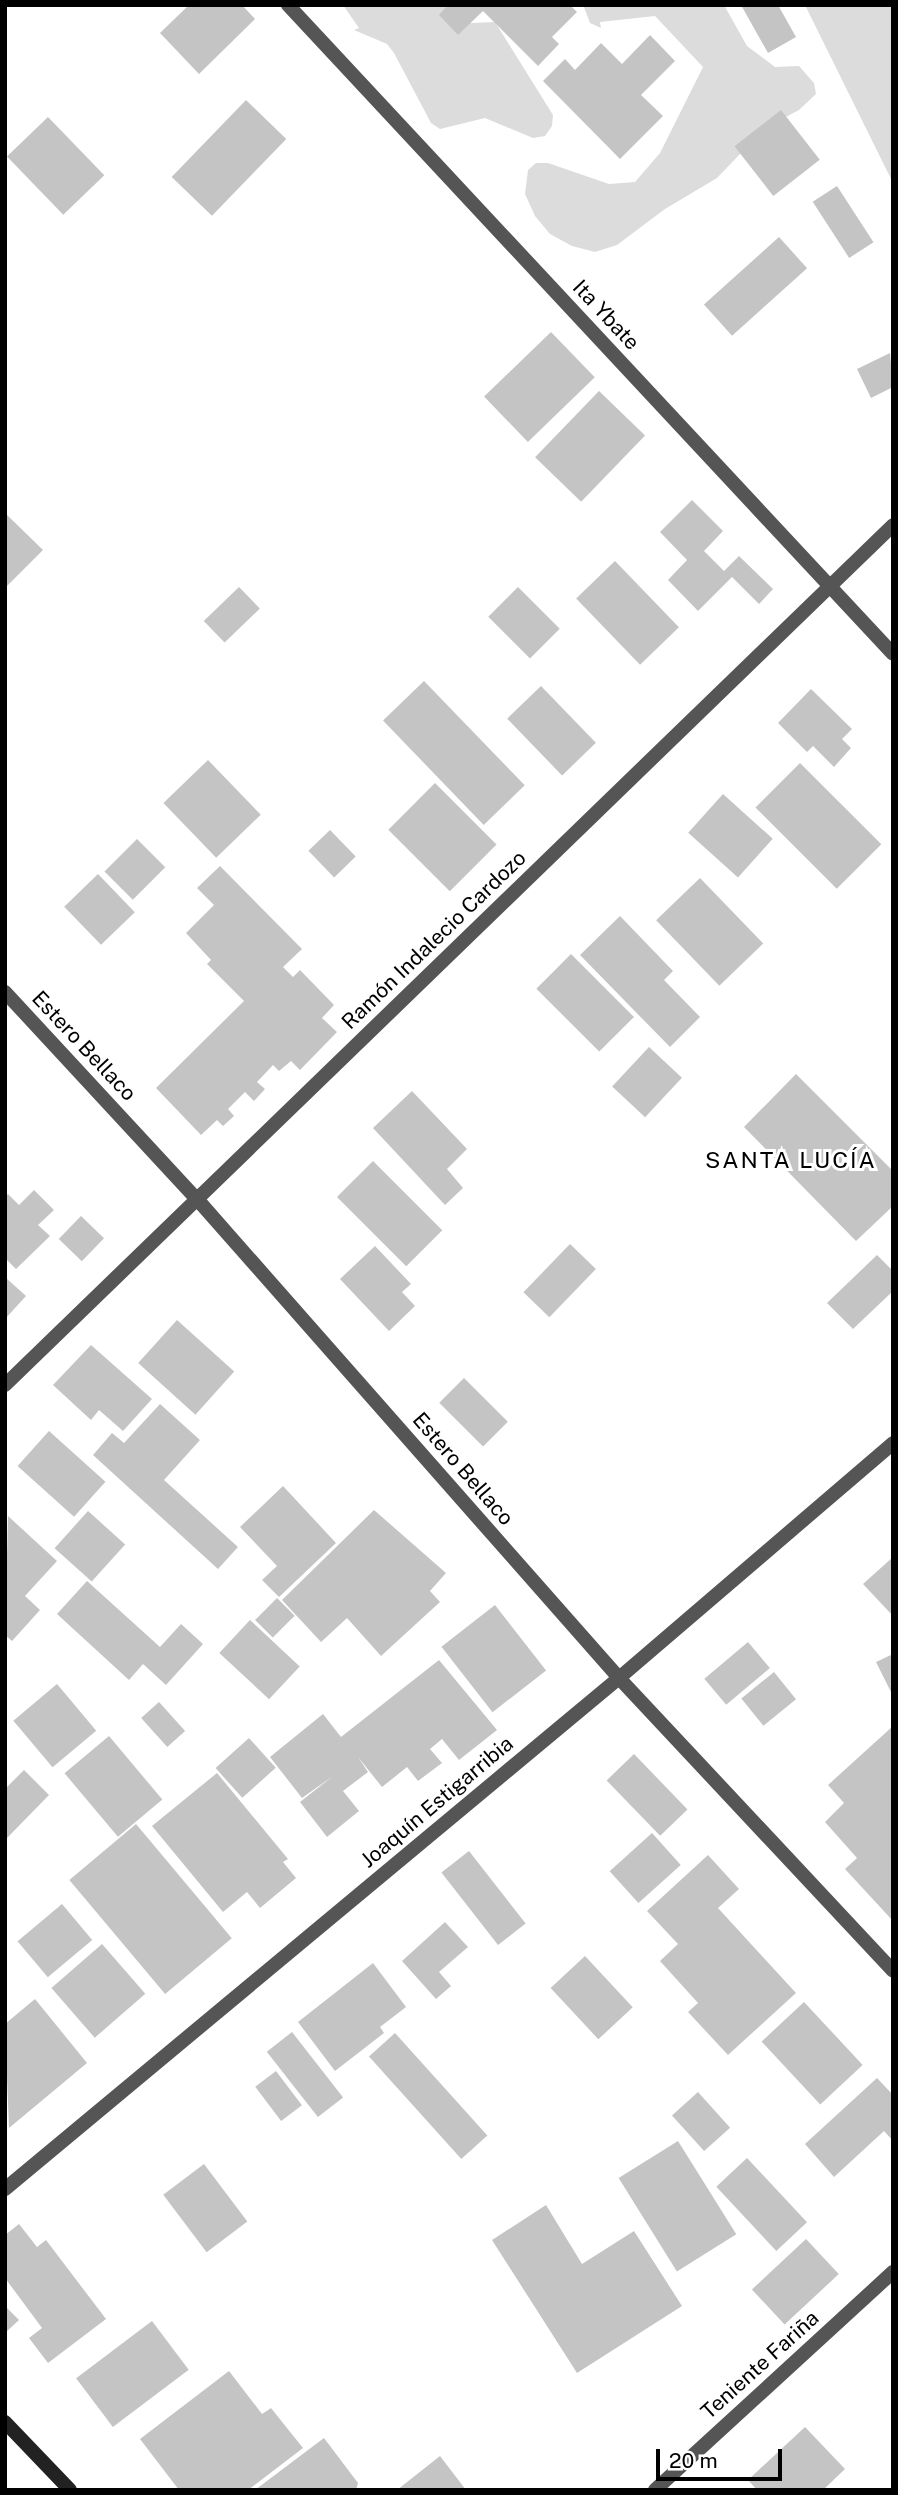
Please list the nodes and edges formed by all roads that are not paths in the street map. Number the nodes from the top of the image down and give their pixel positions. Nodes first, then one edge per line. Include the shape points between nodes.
1 (288, 5) edge
2 (893, 525) edge
3 (830, 587) junction
4 (893, 654) edge
5 (5, 992) edge
6 (197, 1199) junction
7 (5, 1385) edge
8 (893, 1443) edge
9 (619, 1678) junction
10 (893, 1970) edge
11 (5, 2189) edge
12 (893, 2272) edge
13 (5, 2422) edge
14 (70, 2490) edge
15 (655, 2490) edge

1 - 3 street, Ita Ybate
2 - 3 street, Ramón Indalecio Cardozo
3 - 4 street, Ita Ybate
3 - 6 street, Ramón Indalecio Cardozo
5 - 6 street, Estero Bellaco
6 - 7 street, Ramón Indalecio Cardozo
6 - 9 street, Estero Bellaco
8 - 9 street, Joaquín Estigarribia
9 - 10 street, Estero Bellaco
9 - 11 street, Joaquín Estigarribia
12 - 15 street, Teniente Fariña
13 - 14 main road

